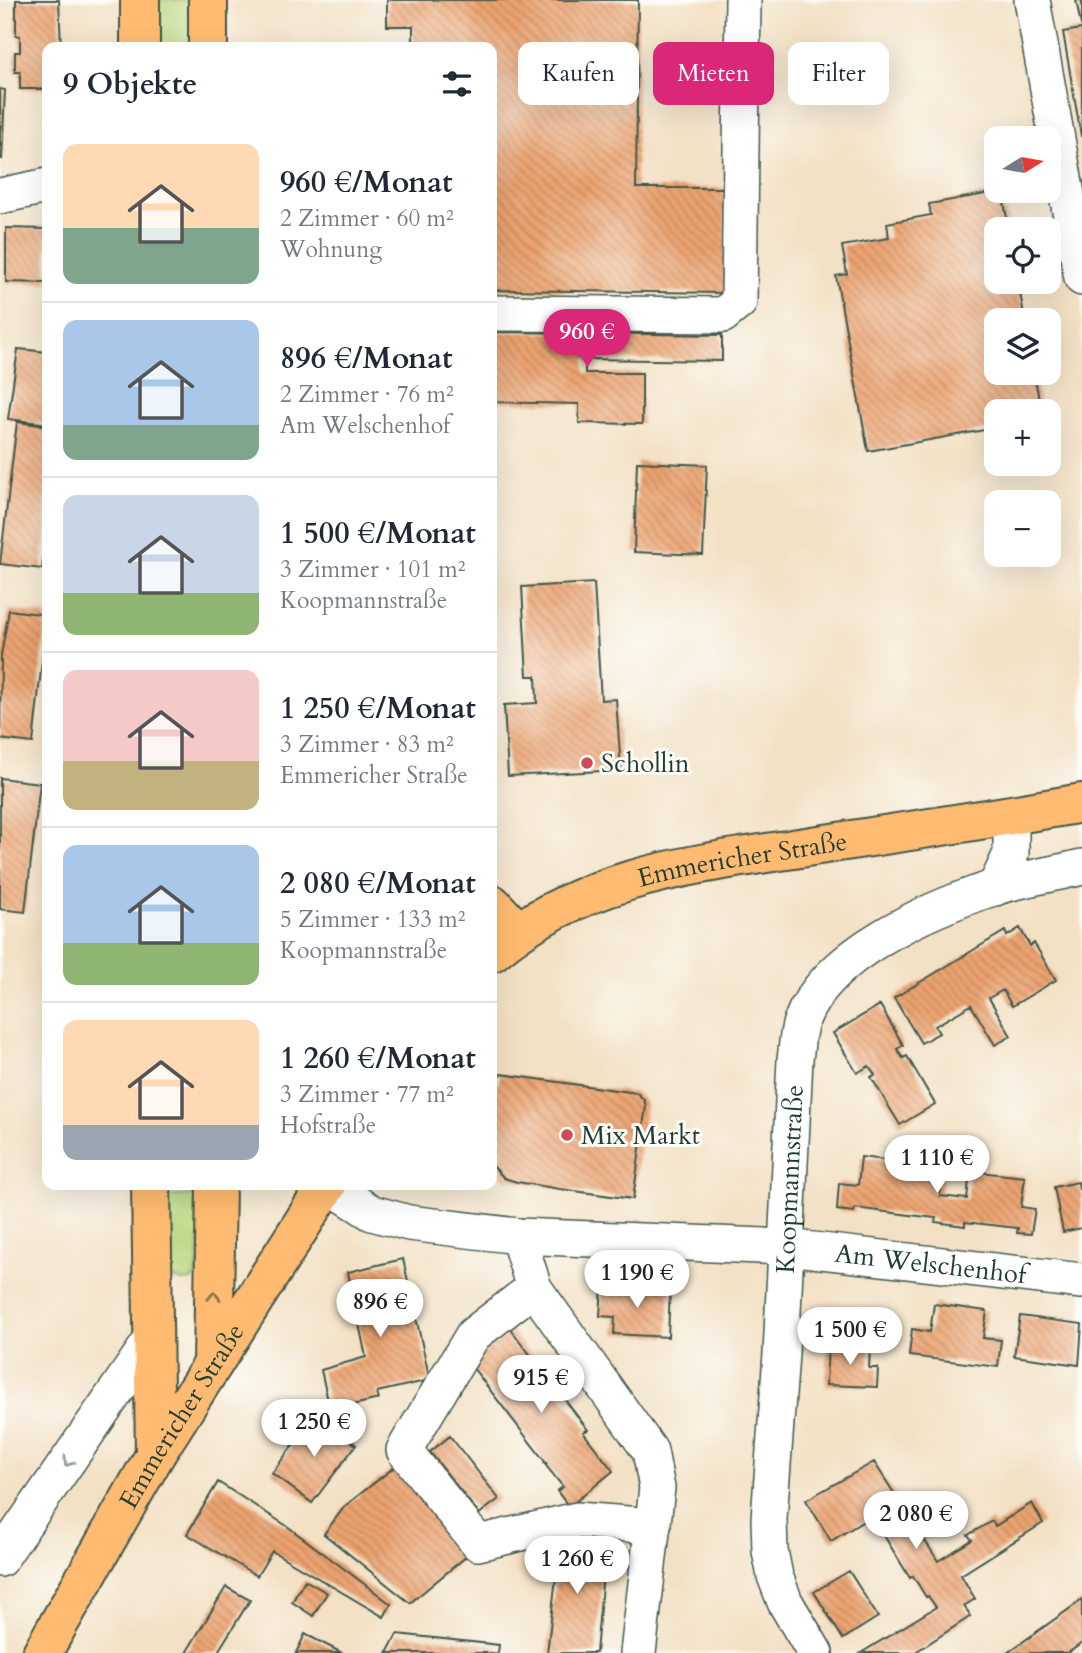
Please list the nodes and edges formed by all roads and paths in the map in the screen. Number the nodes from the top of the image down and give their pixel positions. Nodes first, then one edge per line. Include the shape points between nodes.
1 (140, 0) edge
2 (208, 0) edge
3 (743, 0) edge
4 (1032, 0) edge
5 (140, 42) edge
6 (208, 42) edge
7 (42, 187) edge
8 (0, 196) edge
9 (1082, 278) edge
10 (497, 313) edge
11 (1082, 803) edge
12 (1011, 815) junction
13 (1082, 867) edge
14 (995, 888) junction
15 (500, 929) edge
16 (151, 1190) edge
17 (216, 1190) edge
18 (325, 1190) edge
19 (336, 1190) edge
20 (518, 1236) junction
21 (787, 1247) junction
22 (1082, 1281) edge
23 (534, 1288) junction
24 (154, 1332) junction
25 (213, 1364) junction
26 (106, 1406) junction
27 (166, 1416) junction
28 (653, 1526) junction
29 (0, 1559) edge
30 (42, 1653) edge
31 (638, 1653) edge
32 (815, 1653) edge

1 - 5 main road
2 - 6 main road
3 - 10 street via 739,302 723,315
4 - 9 street
7 - 8 street
11 - 12 main road, Emmericher Straße
12 - 14 street via 1011,855
12 - 15 main road, Emmericher Straße via 669,869 590,893
13 - 14 street
14 - 21 street, Koopmannstraße via 945,905 861,949 819,991 801,1022 795,1059
16 - 24 main road
25 -> 17 main road
18 - 25 main road, Emmericher Straße
19 - 20 street, Am Welschenhof via 372,1213 409,1223
20 - 21 street, Am Welschenhof
20 - 23 street
21 - 22 street, Am Welschenhof
21 - 32 street, Koopmannstraße via 770,1550 785,1602
23 - 28 street via 650,1451 657,1488
23 - 28 street via 473,1335 404,1450 478,1543 577,1520
24 - 25 main road via 170,1358 197,1367
24 - 26 street
24 - 27 main road
25 - 27 main road, Emmericher Straße
26 - 27 street via 129,1405
26 -> 29 street
27 - 30 main road, Emmericher Straße via 155,1455
28 - 31 street

